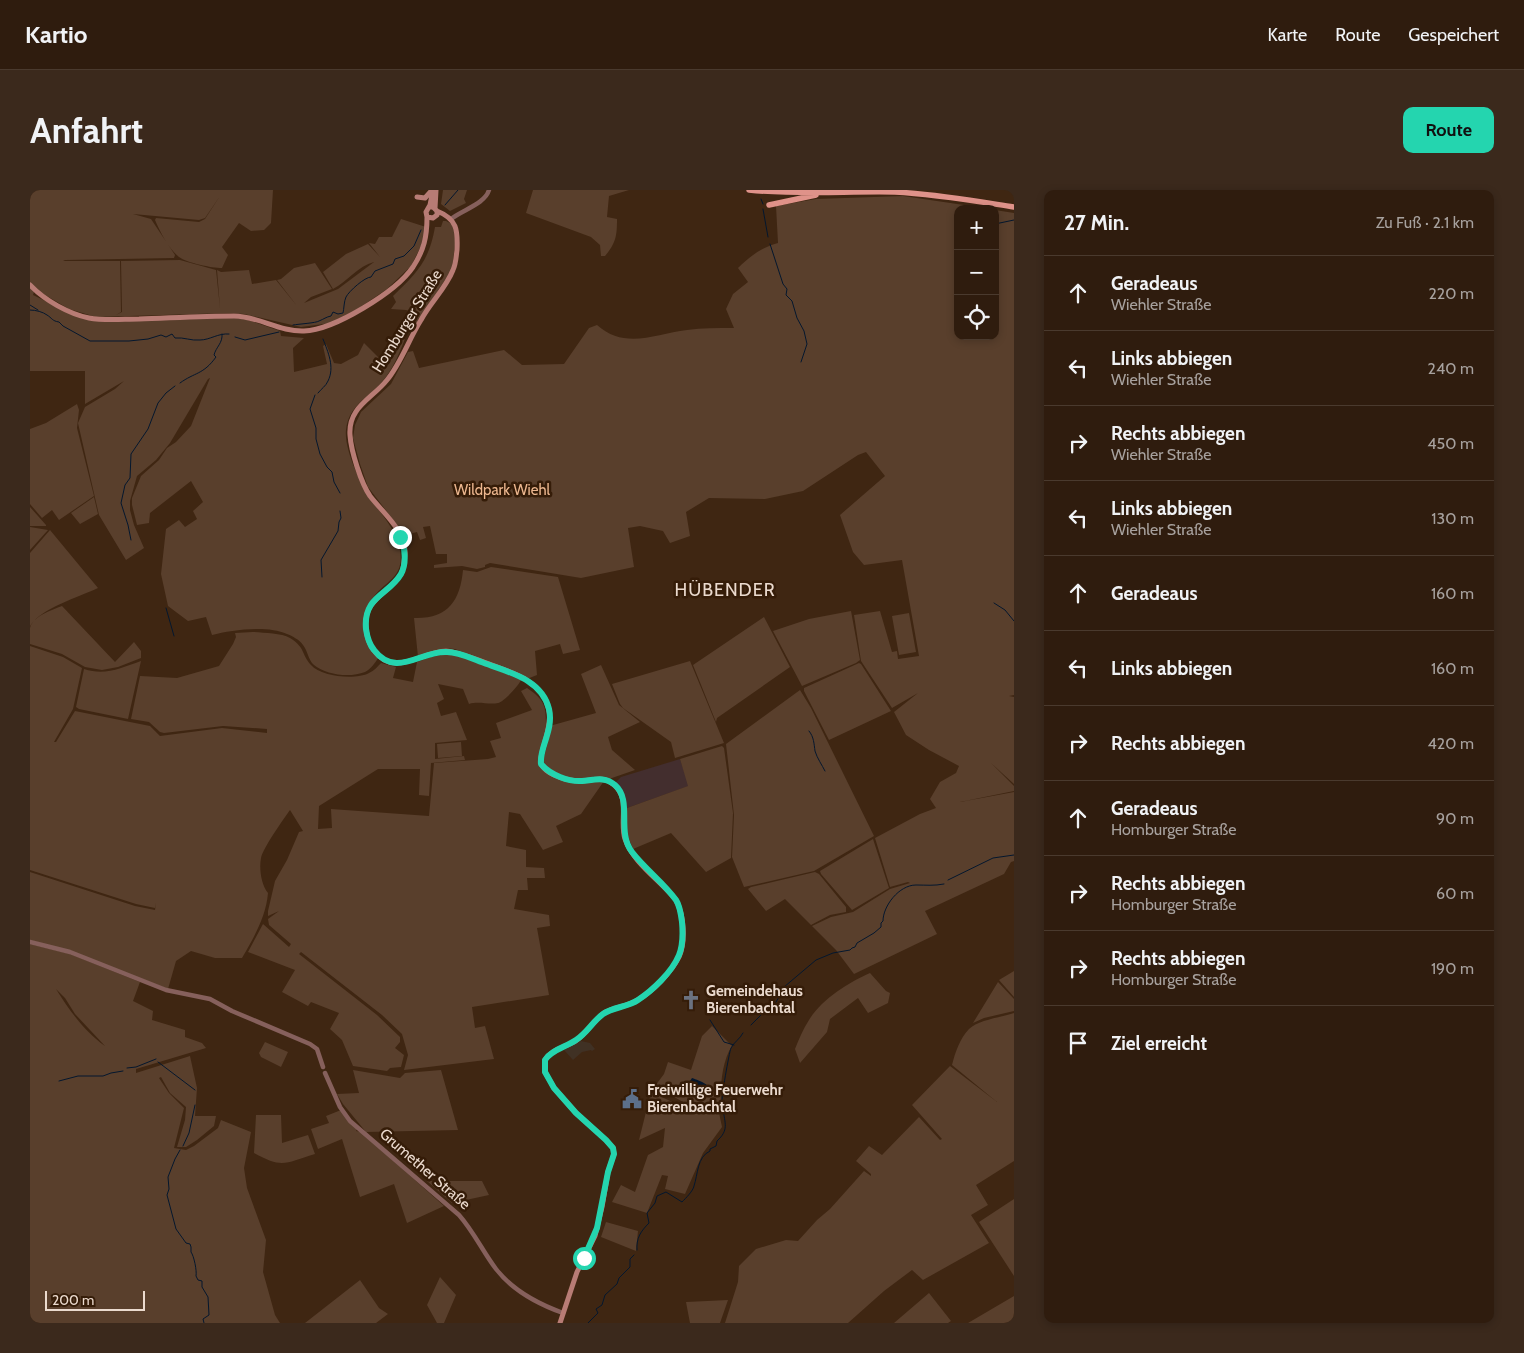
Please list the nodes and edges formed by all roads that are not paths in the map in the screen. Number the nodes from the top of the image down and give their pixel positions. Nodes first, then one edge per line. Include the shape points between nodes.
1 (432, 190) edge
2 (436, 190) edge
3 (489, 190) edge
4 (749, 190) edge
5 (827, 191) edge
6 (418, 197) dead end
7 (769, 206) dead end
8 (1014, 206) edge
9 (433, 213) junction
10 (450, 218) junction
11 (30, 285) edge
12 (30, 942) edge
13 (563, 1313) junction
14 (560, 1323) edge

1 - 6 main road via 425,198
1 - 9 main road
2 - 9 main road
3 - 10 street via 480,202
4 - 5 main road
5 - 7 main road
5 - 8 main road via 897,192
9 - 10 main road
9 - 11 main road via 412,269 387,292 348,318 311,331 292,330 236,316 91,318 65,308
10 - 13 main road, Homburger Straße via 457,233 454,268 388,378 356,409 350,427 350,438 366,488 397,530 404,547 401,573 368,610 369,641 384,660 404,663 439,652 452,652 520,676 536,688 549,709 549,728 541,764 550,772 573,780 605,779 615,785 624,803 626,840 636,857 676,900 681,916 682,943 672,967 645,995 602,1015 576,1041 550,1054 545,1060 545,1072 554,1088 606,1140 614,1154 595,1236 581,1263
12 - 13 street, Grumether Straße via 70,952 180,994 210,999 310,1044 317,1049 322,1071 340,1108 350,1120 459,1215 508,1282 520,1292
13 - 14 main road

